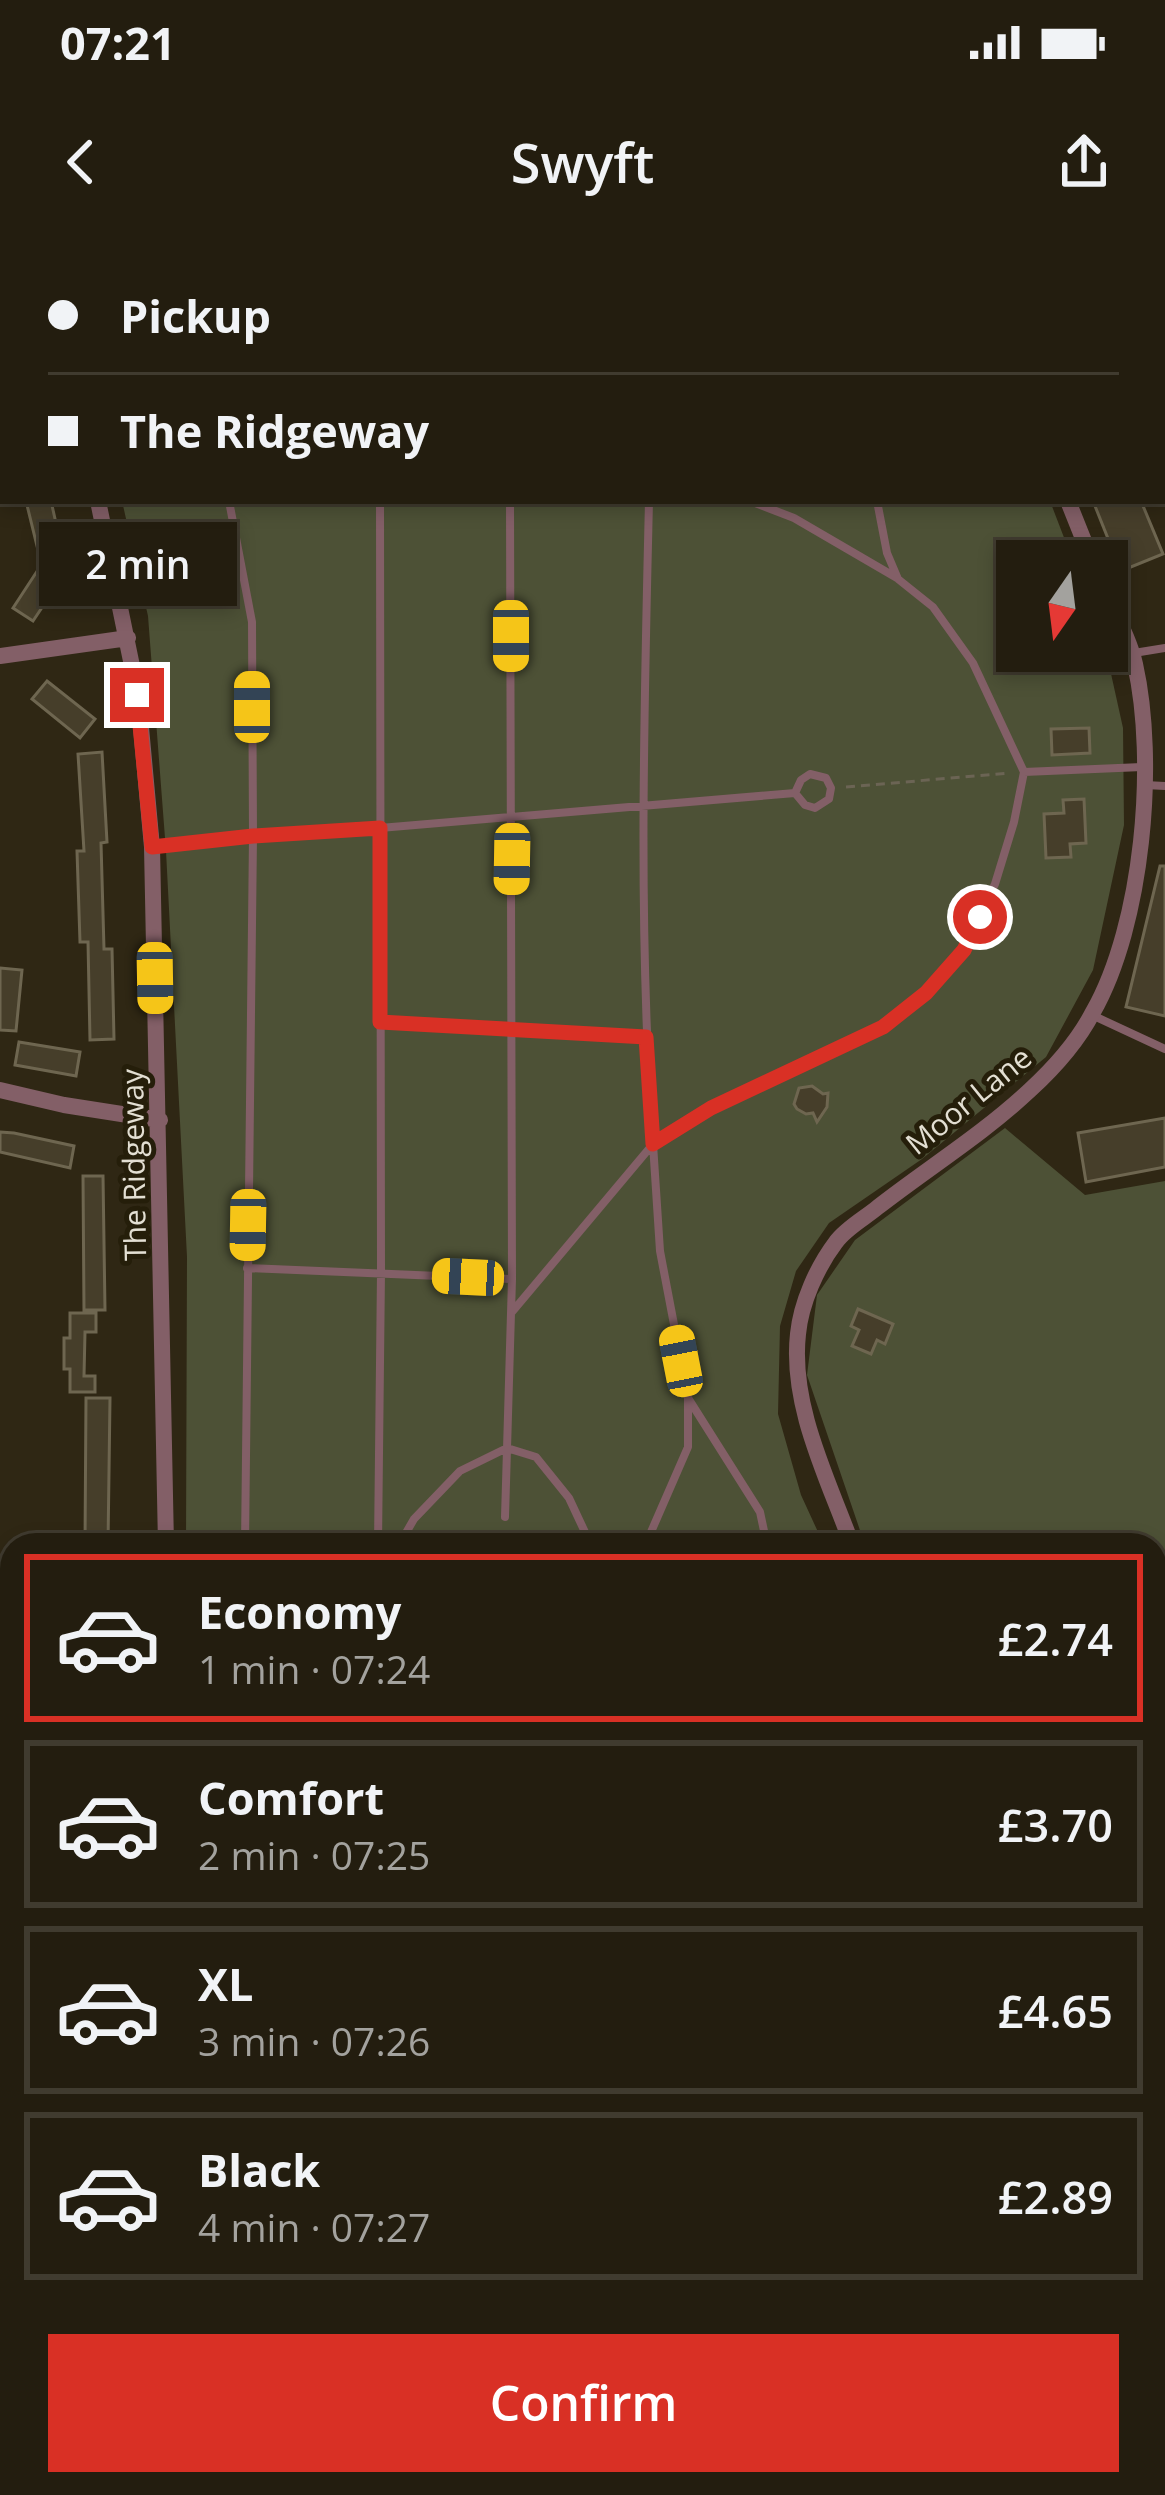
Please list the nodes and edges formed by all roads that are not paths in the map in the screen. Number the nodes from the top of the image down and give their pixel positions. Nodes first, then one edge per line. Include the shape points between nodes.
1 (99, 504) edge
2 (230, 504) edge
3 (380, 504) edge
4 (510, 504) edge
5 (649, 504) edge
6 (758, 504) edge
7 (878, 504) edge
8 (1069, 504) edge
9 (1084, 540) edge
10 (898, 579) junction
11 (128, 638) junction
12 (1128, 645) edge
13 (1165, 648) edge
14 (1132, 654) junction
15 (0, 656) edge
16 (1024, 772) junction
17 (1143, 776) junction
18 (1165, 786) edge
19 (794, 793) junction
20 (645, 805) junction
21 (512, 817) junction
22 (380, 828) junction
23 (253, 836) junction
24 (152, 847) junction
25 (1092, 1015) junction
26 (380, 1022) junction
27 (509, 1028) junction
28 (646, 1037) junction
29 (1165, 1049) edge
30 (0, 1090) edge
31 (160, 1120) junction
32 (653, 1144) junction
33 (247, 1268) junction
34 (381, 1272) junction
35 (512, 1279) junction
36 (511, 1314) junction
37 (688, 1398) junction
38 (507, 1448) junction
39 (505, 1517) dead end
40 (166, 1533) edge
41 (245, 1533) edge
42 (378, 1533) edge
43 (406, 1533) edge
44 (585, 1533) edge
45 (650, 1533) edge
46 (764, 1533) edge
47 (848, 1533) edge

1 - 11 street, The Ridgeway
2 - 23 lane via 252,622
3 - 22 lane
4 - 21 lane
5 - 20 lane
6 - 10 lane
7 - 10 lane
8 - 9 street
10 - 16 lane via 933,607 973,663
11 - 15 street
11 - 24 street, The Ridgeway
12 - 14 street, Moor Lane
13 - 14 lane
14 - 17 street, Moor Lane
16 - 17 lane
16 - 32 lane via 995,884 964,950 926,993 883,1027
17 - 18 lane
17 - 25 street, Moor Lane via 1138,869 1123,938
19 - 19 lane via 815,808 831,788 810,774
19 - 20 lane
20 - 21 lane
20 - 28 lane
21 - 22 lane
21 - 27 lane
22 - 23 lane
22 - 26 lane
23 - 24 lane
23 - 33 lane
24 - 31 street, The Ridgeway
25 - 29 lane
25 - 47 street, Moor Lane via 1031,1090 838,1239 805,1301 799,1386
26 - 27 lane
26 - 34 lane
27 - 28 lane
27 - 35 lane
28 - 32 lane
30 - 31 street
31 - 40 street, The Ridgeway
32 - 36 lane
32 - 37 lane via 660,1251
33 - 34 lane
33 - 41 lane
34 - 35 lane
34 - 42 lane
35 - 36 lane
36 - 38 lane
37 - 45 lane via 688,1447
37 - 46 lane via 760,1512
38 - 39 lane
38 - 43 lane via 460,1472
38 - 44 lane via 536,1457

